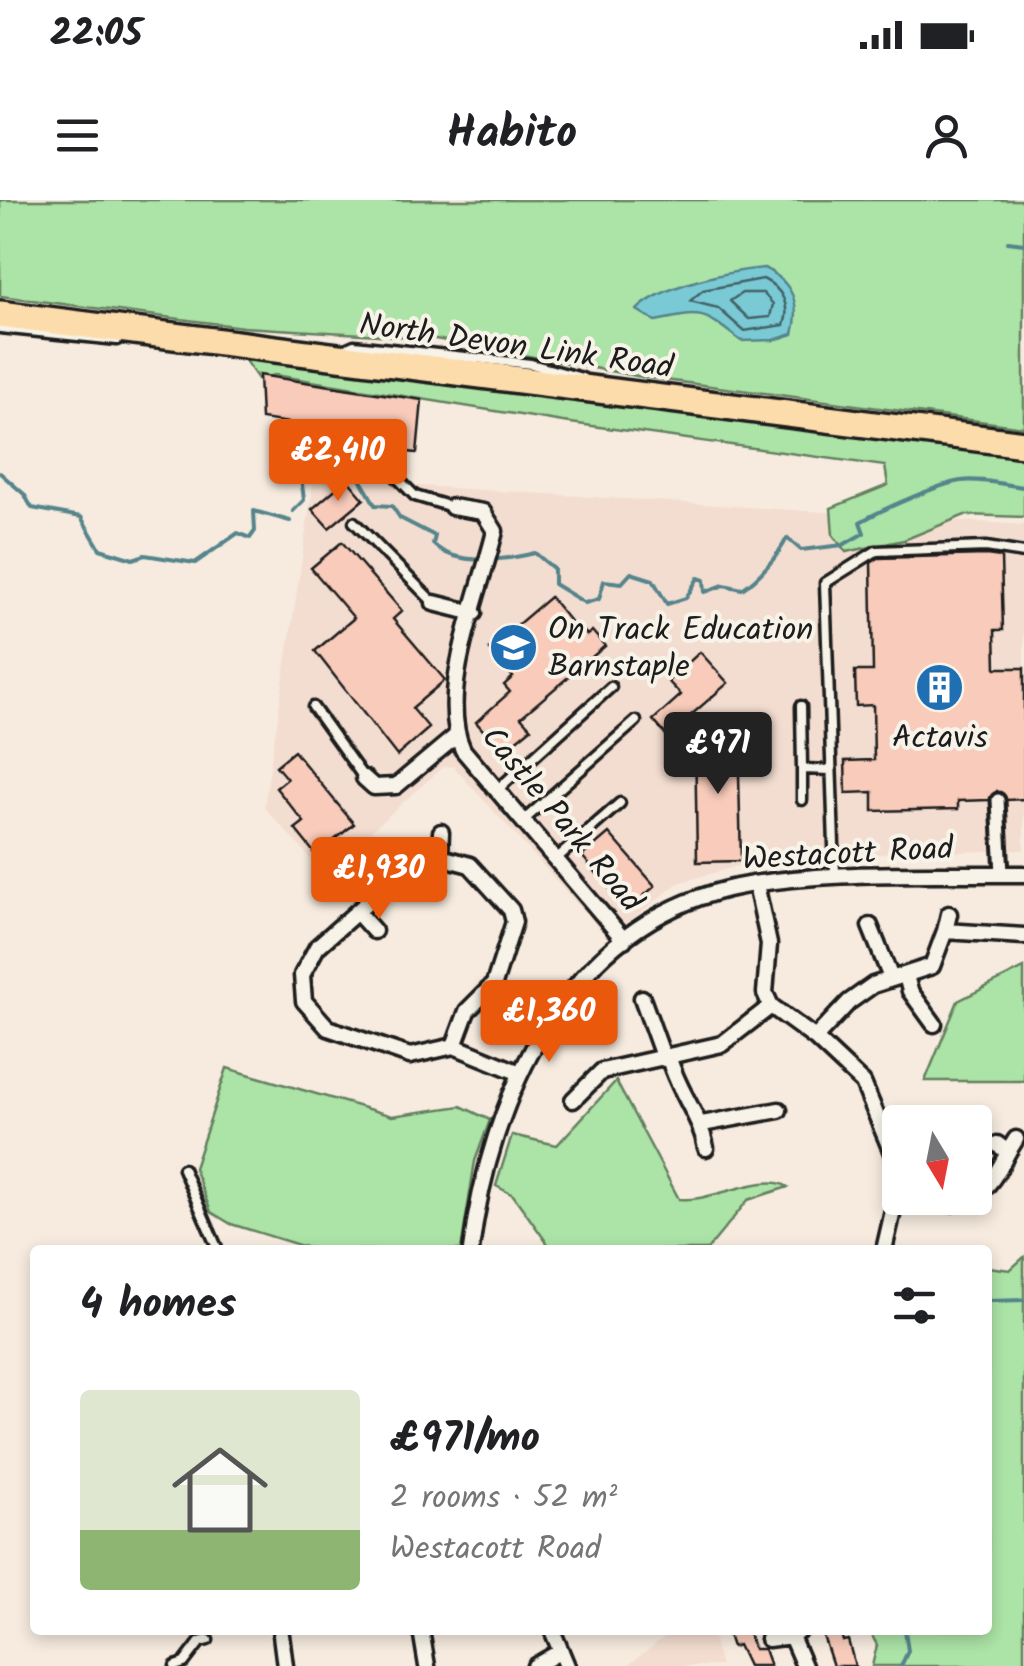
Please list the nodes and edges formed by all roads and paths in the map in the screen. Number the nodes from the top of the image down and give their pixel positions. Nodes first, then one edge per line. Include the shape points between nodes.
1 (0, 314) edge
2 (0, 328) edge
3 (186, 338) junction
4 (346, 440) dead end
5 (1024, 444) edge
6 (452, 506) joint
7 (354, 522) dead end
8 (1024, 553) edge
9 (434, 603) joint
10 (474, 613) junction
11 (611, 687) dead end
12 (801, 706) dead end
13 (313, 707) dead end
14 (636, 722) dead end
15 (456, 736) junction
16 (802, 769) junction
17 (831, 770) junction
18 (364, 778) joint
19 (497, 790) junction
20 (802, 800) dead end
21 (998, 800) dead end
22 (620, 803) dead end
23 (522, 820) junction
24 (441, 832) dead end
25 (440, 856) junction
26 (556, 860) junction
27 (1002, 874) junction
28 (1024, 874) edge
29 (835, 879) junction
30 (756, 884) junction
31 (357, 912) junction
32 (949, 914) dead end
33 (870, 926) dead end
34 (374, 930) dead end
35 (945, 931) junction
36 (1024, 936) edge
37 (624, 940) junction
38 (898, 977) junction
39 (642, 998) dead end
40 (771, 1006) junction
41 (934, 1024) dead end
42 (815, 1038) junction
43 (454, 1046) junction
44 (667, 1059) junction
45 (520, 1073) junction
46 (573, 1100) dead end
47 (779, 1110) dead end
48 (702, 1124) junction
49 (882, 1127) edge
50 (1007, 1145) dead end
51 (706, 1148) dead end
52 (184, 1169) dead end
53 (992, 1179) edge
54 (892, 1215) edge
55 (216, 1245) edge
56 (471, 1245) edge
57 (885, 1245) edge
58 (280, 1635) edge
59 (423, 1635) edge
60 (554, 1635) edge
61 (784, 1635) edge
62 (796, 1635) edge
63 (768, 1638) dead end
64 (208, 1640) dead end
65 (564, 1659) edge
66 (175, 1666) edge
67 (285, 1666) edge
68 (427, 1666) edge
69 (535, 1666) edge
70 (804, 1666) edge

1 - 3 highway, North Devon Link Road
2 - 3 lane via 102,342
3 - 5 highway, North Devon Link Road
4 - 6 lane via 372,452 415,496
6 - 10 street, Castle Park Road via 488,516 496,531
7 - 9 lane
8 - 17 lane via 876,551 825,583
9 - 10 street
10 - 15 street, Castle Park Road via 454,693
11 - 19 lane
12 - 16 lane
13 - 18 lane
14 - 23 lane
15 - 18 street, Castle Park Road via 396,786 374,787
15 - 19 street, Castle Park Road
16 - 17 lane
16 - 20 lane
17 - 29 lane
19 - 23 street, Castle Park Road
21 - 27 street
22 - 26 lane
23 - 26 street, Castle Park Road
24 - 25 street
25 - 31 street via 410,866
25 - 43 street via 470,865 512,910 514,922 494,984 467,1011
26 - 37 street, Castle Park Road
27 - 28 street, Westacott Road
27 - 29 street, Westacott Road
29 - 30 street, Westacott Road
30 - 37 street, Westacott Road via 697,899
30 - 40 street via 769,944 764,980
31 - 34 street
31 - 43 street via 308,960 302,985 308,1009 328,1028 410,1056
32 - 35 street
33 - 38 street
35 - 36 street
35 - 38 street via 932,966
37 - 45 street, Westacott Road via 561,1000
38 - 41 street
38 - 42 street via 849,1002
39 - 44 street
40 - 42 street
40 - 44 street via 722,1044
42 - 49 street via 863,1083
43 - 45 street
44 - 46 street via 602,1071
44 - 48 street
45 - 56 street, Westacott Road via 490,1152
47 - 48 street
48 - 51 street
50 - 53 street
52 - 55 lane
54 - 57 street
58 - 67 street
59 - 68 street
60 - 65 street
61 - 63 street
62 - 70 street
64 - 66 lane
65 - 69 street

